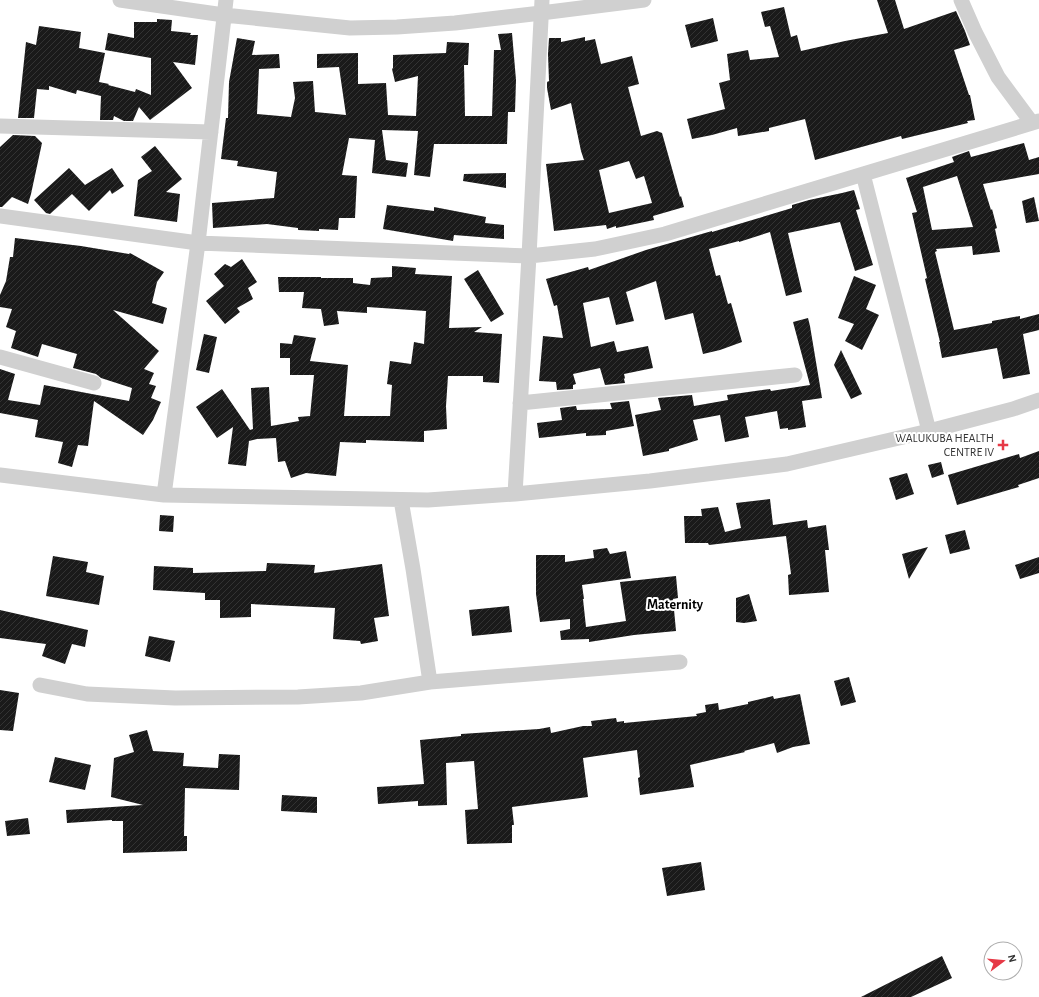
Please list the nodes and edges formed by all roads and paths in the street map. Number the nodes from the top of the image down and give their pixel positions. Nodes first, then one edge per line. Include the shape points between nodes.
1 (120, 0) edge
2 (226, 0) edge
3 (644, 0) edge
4 (961, 0) edge
5 (542, 7) edge
6 (224, 15) junction
7 (1036, 122) edge
8 (0, 126) edge
9 (211, 132) junction
10 (863, 174) junction
11 (0, 216) edge
12 (198, 243) junction
13 (529, 256) junction
14 (0, 358) edge
15 (795, 375) dead end
16 (94, 383) dead end
17 (1039, 400) edge
18 (520, 403) junction
19 (929, 431) junction
20 (0, 474) edge
21 (515, 494) junction
22 (164, 495) junction
23 (401, 500) junction
24 (680, 662) dead end
25 (430, 682) junction
26 (40, 685) dead end

1 - 6 street
2 - 6 street
3 - 5 street
4 - 7 street via 998,77
5 - 6 street via 455,23 397,27 350,28
5 - 13 street
6 - 9 street
7 - 10 street
8 - 9 street
9 - 12 street
10 - 13 street via 665,234 595,249
10 - 19 street
11 - 12 street
12 - 13 street
12 - 22 street
13 - 18 street
14 - 16 street
15 - 18 street
17 - 19 street
18 - 21 street
19 - 21 street via 787,464 650,482
20 - 22 street
21 - 23 street
22 - 23 street
23 - 25 street
24 - 25 street
25 - 26 street via 361,693 298,697 87,694

